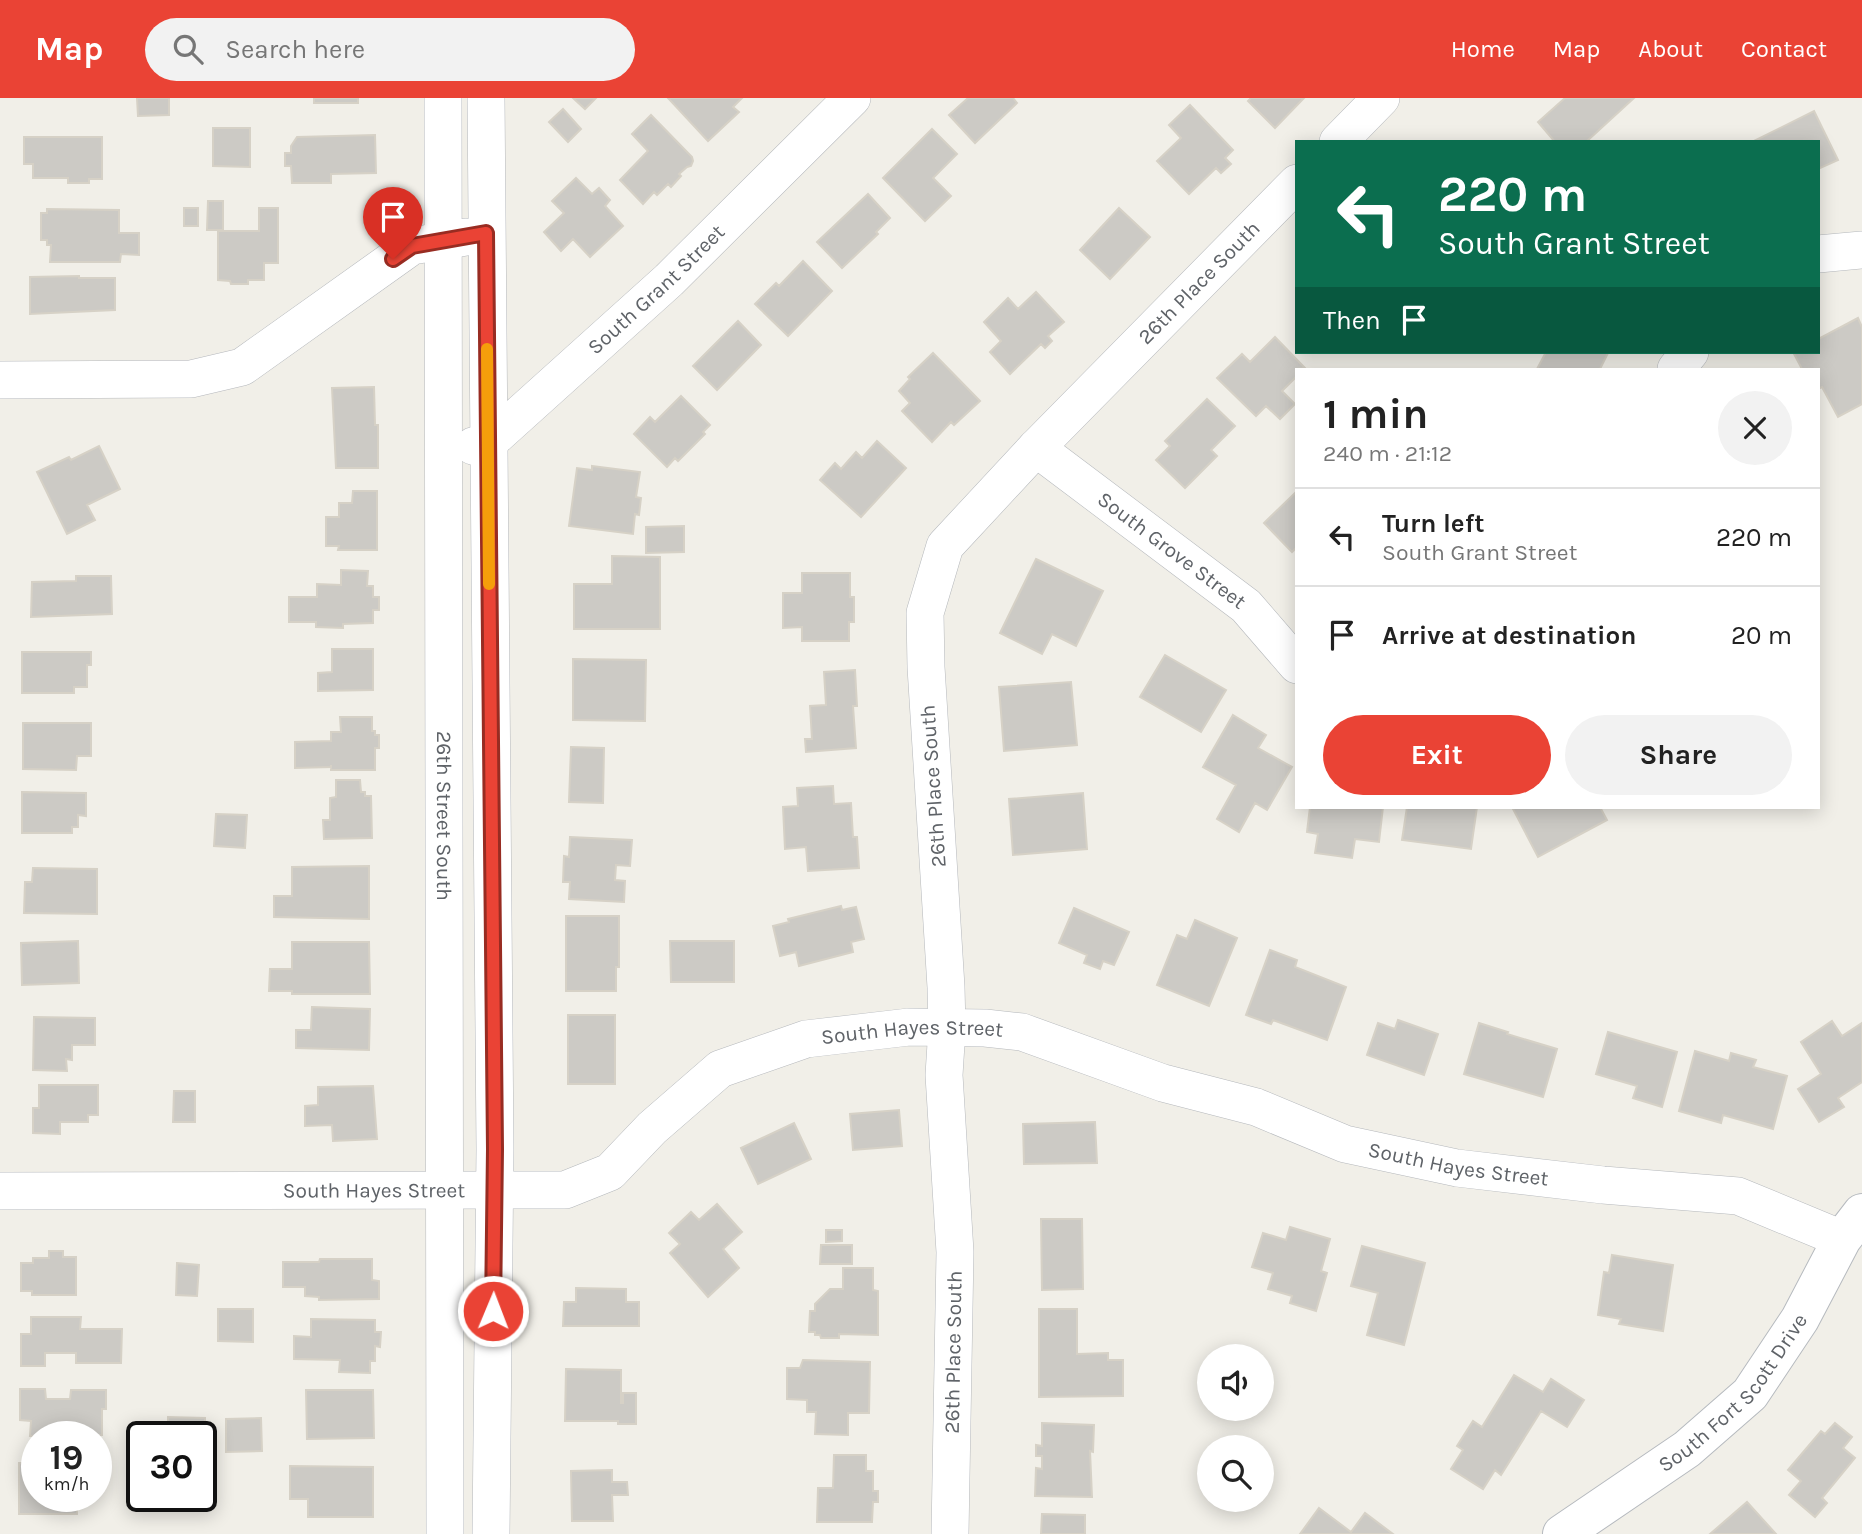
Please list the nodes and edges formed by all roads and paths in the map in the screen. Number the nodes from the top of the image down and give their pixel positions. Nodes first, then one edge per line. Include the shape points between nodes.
1 (443, 98) edge
2 (486, 98) edge
3 (852, 98) edge
4 (1381, 98) edge
5 (1340, 140) edge
6 (1295, 185) edge
7 (486, 233) junction
8 (443, 241) junction
9 (1862, 250) edge
10 (1820, 254) edge
11 (1688, 354) edge
12 (1677, 368) edge
13 (0, 380) edge
14 (488, 443) junction
15 (1036, 448) junction
16 (444, 453) junction
17 (1295, 662) edge
18 (947, 1028) junction
19 (495, 1189) junction
20 (446, 1190) junction
21 (0, 1191) edge
22 (1852, 1226) edge
23 (445, 1534) edge
24 (491, 1534) edge
25 (950, 1534) edge
26 (1562, 1534) edge

1 - 8 street, 26th Street South
2 - 7 street
3 - 14 street, South Grant Street via 669,280
4 - 5 street
6 - 15 street, 26th Place South
7 - 8 street
7 - 14 street
8 - 13 street via 412,246 242,367 191,379
8 - 16 street, 26th Street South
9 - 10 street
11 - 12 street
14 - 16 street, South Grant Street
14 - 19 street
15 - 17 street, South Grove Street via 1246,607
15 - 18 street, 26th Place South via 945,546 925,613
16 - 20 street, 26th Street South
18 - 19 street, South Hayes Street via 909,1027 806,1039 720,1069 610,1172 565,1190
18 - 22 street, South Hayes Street via 1022,1032 1163,1083 1256,1107 1345,1143 1457,1168 1738,1196
18 - 25 street, 26th Place South via 944,1075 955,1252
19 - 20 street, South Hayes Street
19 - 24 street
20 - 21 street, South Hayes Street
20 - 23 street, 26th Street South
22 - 26 street, South Fort Scott Drive via 1800,1320 1750,1394 1688,1450

